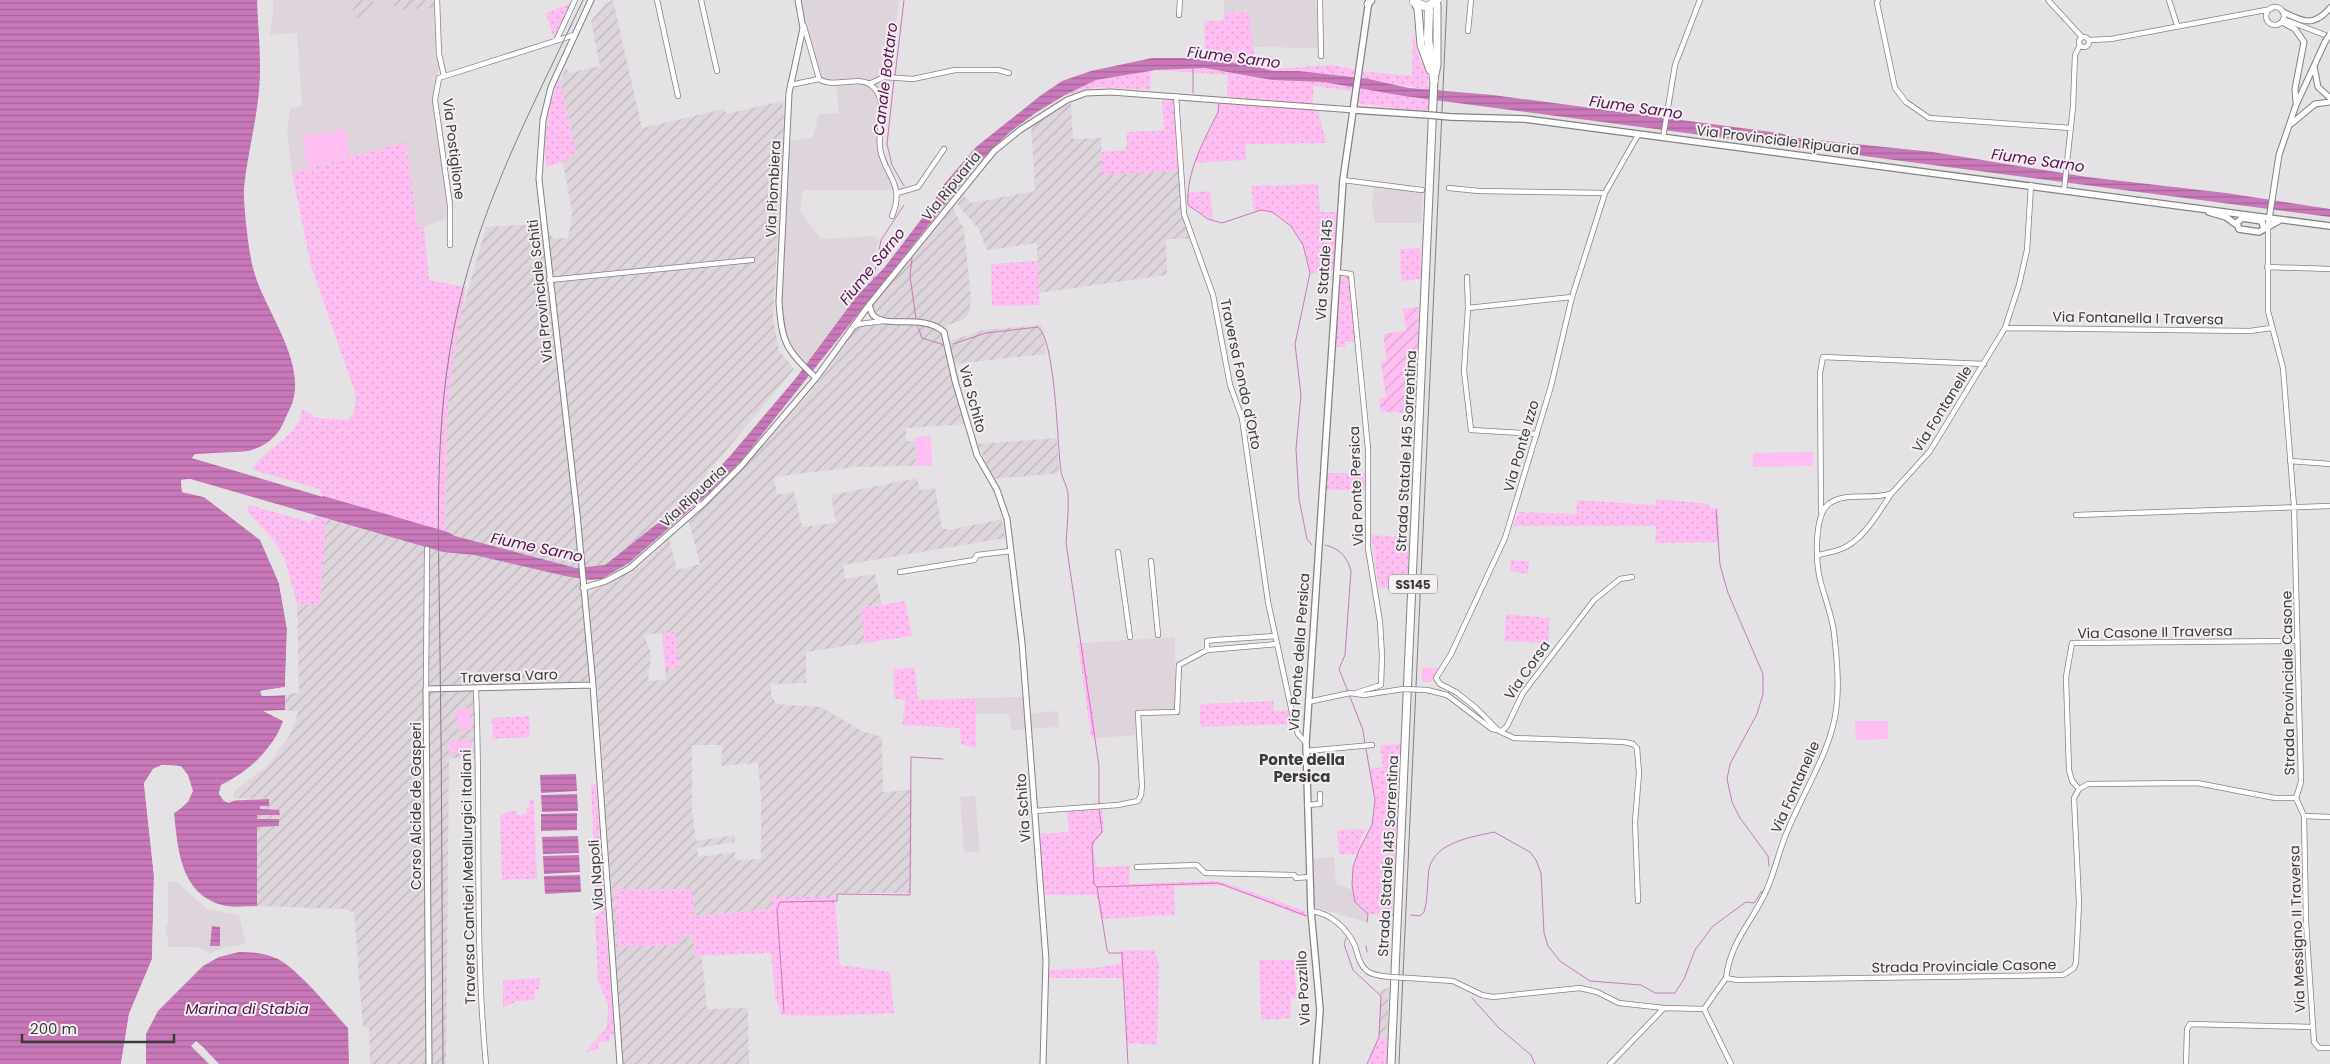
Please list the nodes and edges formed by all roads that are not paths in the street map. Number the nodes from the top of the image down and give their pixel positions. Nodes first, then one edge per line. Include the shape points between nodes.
1 (437, 0) edge
2 (575, 0) edge
3 (591, 0) edge
4 (657, 0) edge
5 (701, 0) edge
6 (798, 0) edge
7 (1180, 0) edge
8 (1320, 0) edge
9 (1436, 0) edge
10 (1471, 0) edge
11 (1700, 0) edge
12 (1878, 0) edge
13 (2048, 0) edge
14 (2169, 0) edge
15 (1369, 1) edge
16 (1413, 1) edge
17 (2330, 8) edge
18 (2271, 9) junction
19 (1429, 10) dead end
20 (2256, 12) junction
21 (2283, 12) junction
22 (1179, 14) dead end
23 (2268, 20) junction
24 (2283, 20) junction
25 (803, 23) junction
26 (2177, 25) junction
27 (1468, 31) dead end
28 (574, 34) junction
29 (2330, 35) edge
30 (2082, 37) junction
31 (2089, 40) junction
32 (556, 41) junction
33 (2080, 45) junction
34 (1321, 56) dead end
35 (2314, 63) junction
36 (717, 71) dead end
37 (1009, 73) dead end
38 (444, 76) junction
39 (819, 79) junction
40 (1434, 83) junction
41 (790, 84) junction
42 (868, 84) junction
43 (678, 96) dead end
44 (1176, 96) junction
45 (2330, 100) edge
46 (2296, 104) junction
47 (1354, 110) junction
48 (2289, 126) junction
49 (2072, 128) junction
50 (1638, 135) junction
51 (1663, 138) junction
52 (944, 149) dead end
53 (1343, 180) junction
54 (2031, 185) junction
55 (1449, 188) dead end
56 (2064, 188) junction
57 (1422, 190) dead end
58 (897, 193) junction
59 (1605, 193) junction
60 (2197, 208) junction
61 (2252, 215) junction
62 (892, 216) dead end
63 (2242, 218) junction
64 (2265, 222) junction
65 (2237, 226) junction
66 (2330, 226) edge
67 (2267, 237) junction
68 (450, 245) dead end
69 (752, 260) dead end
70 (2267, 267) junction
71 (2330, 269) edge
72 (1337, 272) junction
73 (1468, 277) dead end
74 (549, 280) junction
75 (1572, 297) junction
76 (869, 305) junction
77 (1468, 308) junction
78 (885, 320) junction
79 (853, 328) junction
80 (2005, 328) junction
81 (2271, 328) junction
82 (1984, 364) junction
83 (816, 378) junction
84 (1536, 434) junction
85 (2290, 460) junction
86 (2330, 464) edge
87 (1892, 493) junction
88 (2294, 506) junction
89 (2330, 506) edge
90 (1821, 512) junction
91 (2076, 515) dead end
92 (1319, 544) joint
93 (427, 549) dead end
94 (1011, 551) junction
95 (1118, 552) dead end
96 (1818, 555) junction
97 (1151, 561) dead end
98 (900, 572) dead end
99 (1632, 577) dead end
100 (583, 588) junction
101 (1158, 635) dead end
102 (1275, 636) junction
103 (1130, 637) dead end
104 (2296, 641) junction
105 (1277, 644) junction
106 (1207, 650) junction
107 (593, 685) junction
108 (426, 689) junction
109 (476, 689) junction
110 (1356, 693) junction
111 (1308, 702) junction
112 (1499, 732) junction
113 (1306, 743) junction
114 (1372, 745) dead end
115 (1306, 751) junction
116 (2079, 789) junction
117 (1320, 794) dead end
118 (2296, 798) junction
119 (1306, 805) junction
120 (1034, 811) junction
121 (2304, 816) junction
122 (2330, 817) edge
123 (1137, 866) dead end
124 (1309, 877) junction
125 (1638, 901) dead end
126 (1310, 911) junction
127 (1726, 978) junction
128 (1664, 1008) junction
129 (1704, 1009) junction
130 (2312, 1027) junction
131 (2330, 1048) edge
132 (429, 1064) edge
133 (486, 1064) edge
134 (620, 1064) edge
135 (1043, 1064) edge
136 (1316, 1064) edge
137 (1391, 1064) edge
138 (1610, 1064) edge
139 (1731, 1064) edge
140 (2186, 1064) edge

1 - 38 street via 438,54
2 - 32 street
3 - 28 street, Via Provinciale Schiti
4 - 43 street
5 - 36 street
6 - 25 street, Via Piombiera
7 - 22 street
8 - 34 street
9 - 16 highway via 1427,7
9 - 40 highway via 1437,65
10 - 27 street
11 - 51 street via 1675,65
12 - 49 street via 1895,88 1906,102 1929,118
13 - 30 street
14 - 26 street
15 - 47 main road, Via Statale 145
16 - 40 highway via 1418,9 1421,45
17 - 21 street via 2322,19 2315,22
18 - 20 street
18 - 21 street via 2279,8
18 - 23 street
19 - 40 highway, SS145 via 1428,39
20 - 23 street
20 - 26 street
21 - 24 street
23 - 24 street via 2275,24
24 - 29 street
24 - 46 street via 2304,42 2295,89
25 - 39 street, Via Piombiera
25 - 41 street, Via Piombiera
26 - 31 street
28 - 32 street
28 - 74 street, Via Provinciale Schiti via 551,87 541,140 539,179
29 - 35 street, bridge
30 - 31 street
30 - 33 street
31 - 33 street via 2086,46
32 - 38 street
33 - 49 street via 2075,55
35 - 45 street via 2318,87
35 - 46 street
37 - 42 street via 955,70 913,79 884,77
38 - 68 street, Via Postiglione via 437,81 435,100 450,205
39 - 41 street
39 - 42 street via 828,83
40 - 137 highway, Strada Statale 145 Sorrentina / SS145
41 - 83 street, Via Piombiera via 781,324 792,355
42 - 58 street via 876,91 879,101 882,114 880,149
44 - 47 street, Via Ripuaria
44 - 76 street, Via Ripuaria via 1086,93 1067,100 1020,130 983,163
44 - 102 street, Traversa Fondo d'Orto via 1184,214 1212,295 1230,385 1242,418
45 - 48 street via 2315,104
46 - 48 street
47 - 50 main road, Via Provinciale Ripuaria, bridge via 1525,120
47 - 53 main road, Via Statale 145
48 - 64 street via 2279,155
49 - 56 street
50 - 51 main road, Via Provinciale Ripuaria
50 - 59 street, Via Ponte Izzo
51 - 54 main road, Via Provinciale Ripuaria
52 - 58 street via 918,187
53 - 57 street
53 - 72 main road, Via Statale 145
54 - 56 main road, Via Provinciale Ripuaria
54 - 80 street, Via Fontanelle via 2027,250
55 - 59 street
56 - 60 main road, Via Provinciale Ripuaria
58 - 62 street
59 - 75 street, Via Ponte Izzo
60 - 61 main road, Via Provinciale Ripuaria
60 - 65 main road, Via Provinciale Ripuaria via 2226,217
61 - 63 main road
61 - 64 main road
63 - 64 main road, Via Provinciale Ripuaria
63 - 65 main road
64 - 65 main road, Via Provinciale Ripuaria via 2241,230
64 - 66 main road, Via Provinciale Ripuaria via 2282,219
64 - 67 street
64 - 67 street, Strada Provinciale Casone
67 - 70 street, Strada Provinciale Casone
69 - 74 street
70 - 71 street
70 - 81 street, Strada Provinciale Casone
72 - 92 main road, Via Statale 145
72 - 110 street, Via Ponte Persica via 1351,274 1368,449 1368,548 1382,656 1381,685
73 - 77 street
74 - 100 street, Via Provinciale Schiti
75 - 77 street
75 - 84 street, Via Ponte Izzo
76 - 78 street via 874,317
76 - 79 street, Via Ripuaria
77 - 84 street via 1464,371 1471,430
78 - 79 street
78 - 94 street, Via Schito via 923,322 944,332 977,455 998,490 1007,519
79 - 83 street, Via Ripuaria
80 - 81 street, Via Fontanella I Traversa via 2250,331
80 - 82 street, Via Fontanelle
81 - 85 street, Strada Provinciale Casone via 2284,368
82 - 87 street, Via Fontanelle via 1930,451
82 - 90 street, Via Fontanelle via 1823,356 1820,373
83 - 100 street, Via Ripuaria via 742,466 697,509 630,568 606,581
84 - 112 street, Via Ponte Izzo via 1496,562 1436,678 1440,684 1475,706
85 - 86 street
85 - 88 street, Strada Provinciale Casone
87 - 90 street via 1841,497
87 - 96 street, Via Fontanelle via 1853,543
88 - 89 street
88 - 91 street
88 - 104 street, Strada Provinciale Casone
90 - 96 street, Via Fontanelle
92 - 111 main road, Via Ponte della Persica
93 - 108 street, Corso Alcide de Gasperi
94 - 98 street
94 - 120 street, Via Schito via 1022,643
95 - 103 street
96 - 127 street, Via Fontanelle via 1819,573 1834,631 1836,716 1828,741 1786,832 1767,889 1732,949
97 - 101 street
99 - 112 street, Via Corsa via 1620,579 1594,600 1518,699 1507,726
100 - 107 street, Via Napoli
102 - 105 street, Traversa Fondo d'Orto
102 - 106 street via 1215,640 1207,642
104 - 116 street, Via Casone II Traversa via 2072,643 2066,677 2068,752 2072,781
104 - 118 street, Strada Provinciale Casone via 2301,782
105 - 106 street
105 - 113 street, Traversa Fondo d'Orto via 1295,726
106 - 120 street via 1179,665 1177,712 1138,713 1142,786 1138,801
107 - 109 street, Traversa Varo
107 - 134 street, Via Napoli
108 - 109 street, Traversa Varo
108 - 132 street, Corso Alcide de Gasperi
109 - 133 street, Traversa Cantieri Metallurgici Italiani via 480,774 480,992
110 - 111 street
110 - 112 street, bridge via 1427,690 1453,699
111 - 113 main road, Via Ponte della Persica
112 - 125 street via 1514,738 1624,742 1637,748 1634,822
113 - 115 main road, Via Ponte della Persica
114 - 115 street
115 - 119 main road, Via Ponte della Persica
116 - 118 street via 2088,784 2196,783 2275,798
116 - 127 street, Strada Provinciale Casone via 2074,798 2079,903 2077,955 2074,968 2069,972 2057,976
117 - 119 street via 1320,804
118 - 121 street, Via Messigno II Traversa
119 - 124 main road, Via Ponte della Persica
120 - 135 street, Via Schito via 1046,960
121 - 122 street
121 - 130 street, Via Messigno II Traversa
123 - 124 street via 1197,865 1205,873
124 - 126 main road, Via Ponte della Persica
126 - 128 street, bridge via 1332,917 1351,938 1360,962 1376,975 1453,981 1493,997 1562,988 1589,989 1619,1002
126 - 136 main road, Via Pozzillo via 1320,1010
127 - 129 street
128 - 129 street
128 - 138 street
129 - 139 street
130 - 131 street, Via Messigno II Traversa via 2316,1046
130 - 140 street via 2190,1024 2186,1028

